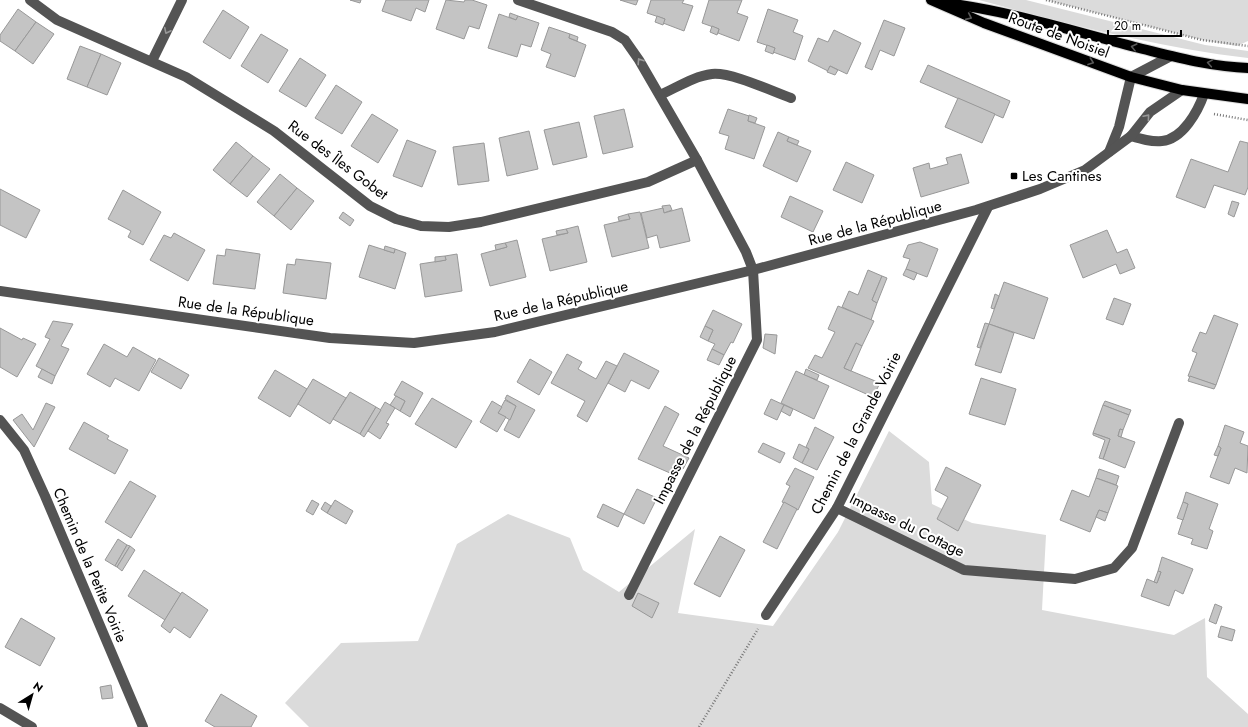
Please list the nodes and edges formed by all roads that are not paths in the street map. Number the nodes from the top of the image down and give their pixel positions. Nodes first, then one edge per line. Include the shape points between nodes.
1 (30, 0) edge
2 (182, 0) edge
3 (518, 0) edge
4 (932, 0) edge
5 (1172, 56) junction
6 (152, 61) junction
7 (1248, 68) edge
8 (1131, 77) junction
9 (1182, 90) junction
10 (1204, 94) junction
11 (660, 95) junction
12 (791, 98) dead end
13 (1248, 99) edge
14 (1131, 136) junction
15 (1108, 153) junction
16 (697, 160) junction
17 (988, 207) junction
18 (753, 270) junction
19 (0, 292) edge
20 (0, 420) edge
21 (1179, 423) dead end
22 (837, 508) junction
23 (629, 595) dead end
24 (766, 615) road end
25 (0, 708) edge
26 (32, 727) edge
27 (143, 727) edge

1 - 6 street, Rue des Îles Gobet via 57,20
2 -> 6 street
11 -> 3 street via 625,40 612,32
5 -> 4 main road, Route de Noisiel via 980,7
4 -> 8 main road, Route de Noisiel via 984,23
7 -> 5 main road, Route de Noisiel
5 - 8 street
6 - 16 street, Rue des Îles Gobet via 186,77 274,131 370,206 396,220 421,226 449,227 481,222 648,182
8 - 9 main road, Route de Noisiel
8 - 15 street via 1119,128
9 - 10 main road, Route de Noisiel
14 -> 9 street, Rue de la République via 1150,112
10 - 13 main road, Route de Noisiel
10 - 14 street via 1198,112 1177,134 1164,141 1150,141
11 - 12 street via 701,76 713,74 729,76
11 - 16 street
14 - 15 street, Rue de la République
15 - 17 street, Rue de la République via 1085,170 1068,178
16 - 18 street
17 - 18 street, Rue de la République
17 - 22 street, Chemin de la Grande Voirie
18 - 19 street, Rue de la République via 495,332 414,343 330,338
18 - 23 street, Impasse de la République via 757,340
20 - 27 street, Chemin de la Petite Voirie via 24,450
21 - 22 street, Impasse du Cottage via 1132,548 1114,568 1075,580 964,570
22 - 24 street, Chemin de la Grande Voirie
25 - 26 street

